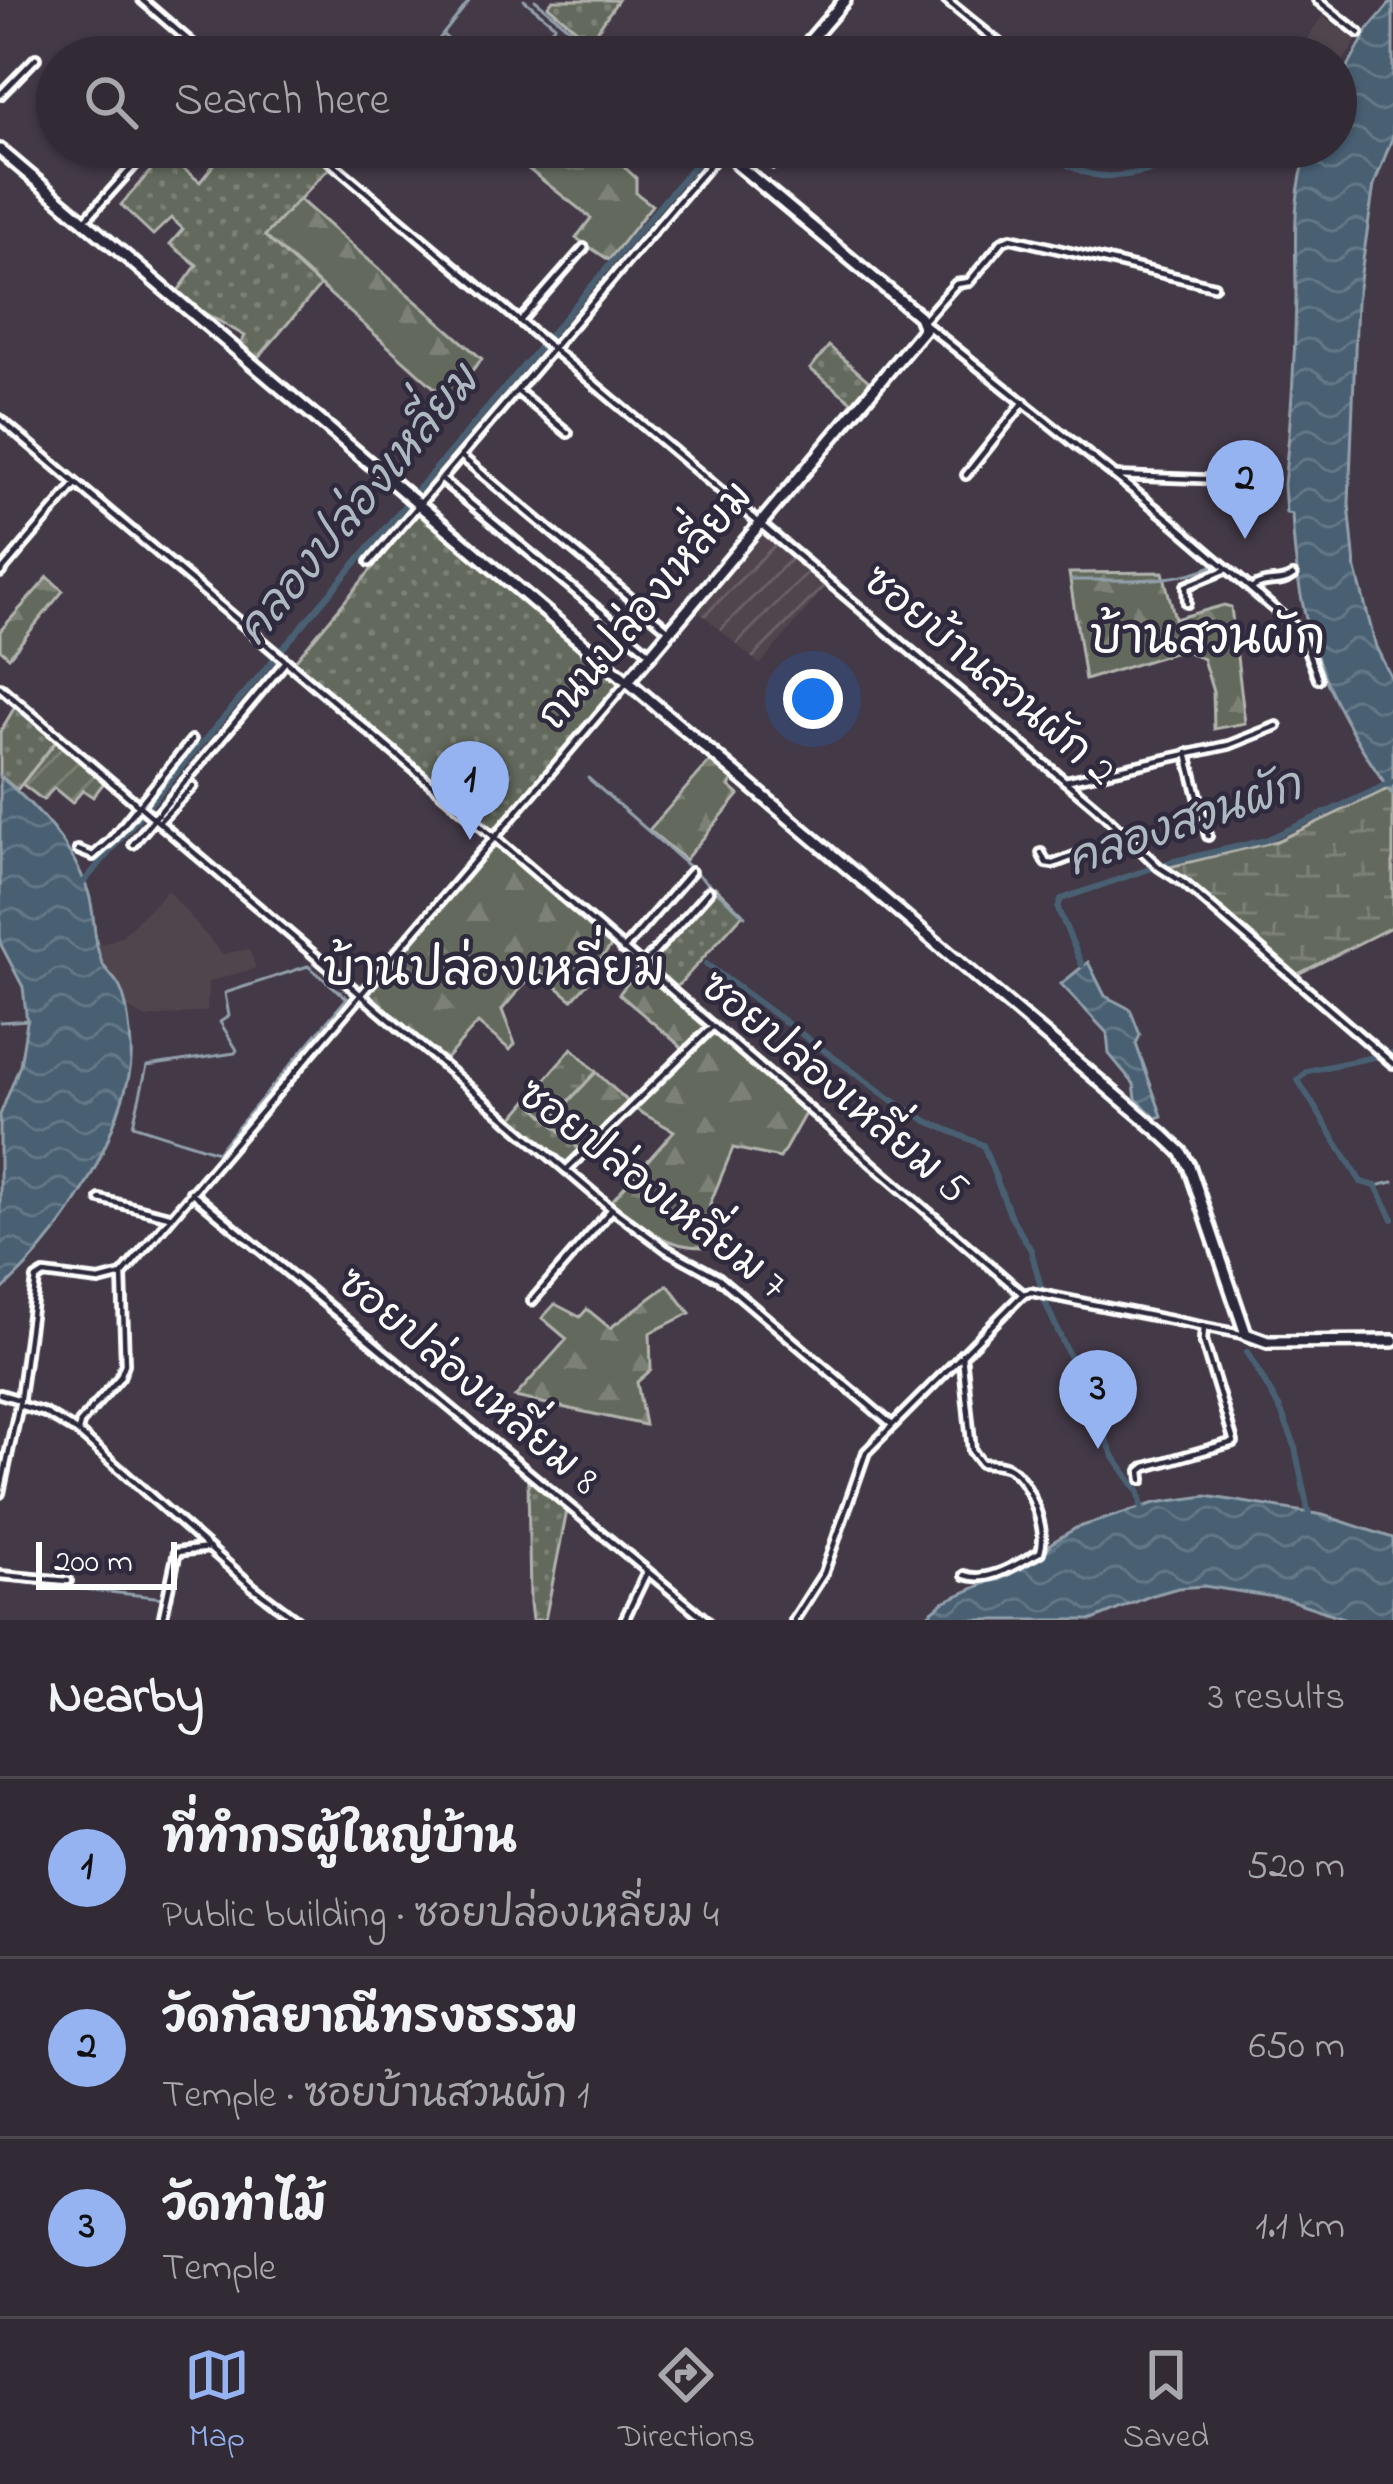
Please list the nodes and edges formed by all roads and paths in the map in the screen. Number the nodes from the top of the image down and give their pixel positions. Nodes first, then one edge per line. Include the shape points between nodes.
1 (845, 0) edge
2 (946, 0) edge
3 (1317, 0) edge
4 (145, 1) edge
5 (1359, 33) dead end
6 (184, 36) edge
7 (815, 36) edge
8 (990, 36) edge
9 (36, 58) dead end
10 (0, 95) edge
11 (0, 150) edge
12 (132, 168) edge
13 (338, 168) edge
14 (709, 168) edge
15 (742, 168) edge
16 (86, 218) junction
17 (584, 248) dead end
18 (1214, 286) dead end
19 (520, 321) junction
20 (924, 322) junction
21 (550, 346) junction
22 (517, 391) junction
23 (1024, 402) junction
24 (0, 418) edge
25 (568, 433) dead end
26 (461, 457) junction
27 (966, 475) dead end
28 (1116, 476) junction
29 (1269, 476) dead end
30 (442, 480) junction
31 (76, 484) junction
32 (413, 502) junction
33 (760, 526) junction
34 (370, 562) dead end
35 (1226, 568) junction
36 (0, 573) edge
37 (1293, 575) dead end
38 (1250, 589) junction
39 (1186, 603) dead end
40 (670, 631) junction
41 (650, 654) junction
42 (286, 661) junction
43 (1318, 679) dead end
44 (627, 682) junction
45 (0, 687) edge
46 (1277, 727) dead end
47 (192, 740) dead end
48 (1187, 753) junction
49 (1065, 781) junction
50 (193, 786) dead end
51 (140, 805) junction
52 (131, 818) junction
53 (155, 818) junction
54 (142, 828) junction
55 (1126, 832) junction
56 (1208, 836) dead end
57 (495, 838) junction
58 (133, 844) dead end
59 (78, 850) dead end
60 (1041, 853) dead end
61 (691, 872) dead end
62 (709, 891) dead end
63 (623, 950) junction
64 (642, 966) junction
65 (360, 994) junction
66 (712, 1027) junction
67 (1392, 1062) edge
68 (566, 1169) junction
69 (191, 1192) junction
70 (100, 1198) dead end
71 (612, 1209) junction
72 (170, 1216) junction
73 (122, 1275) junction
74 (1023, 1294) junction
75 (532, 1301) dead end
76 (1204, 1327) junction
77 (1246, 1334) junction
78 (1393, 1341) edge
79 (962, 1354) junction
80 (0, 1394) edge
81 (20, 1403) junction
82 (891, 1424) junction
83 (78, 1432) junction
84 (1142, 1480) dead end
85 (1, 1485) edge
86 (0, 1493) edge
87 (209, 1549) junction
88 (647, 1572) junction
89 (0, 1575) edge
90 (965, 1575) dead end
91 (68, 1581) dead end
92 (163, 1616) dead end
93 (297, 1620) edge
94 (624, 1620) edge
95 (706, 1620) edge
96 (794, 1620) edge

1 - 7 street
2 - 8 street
3 - 5 street
4 - 6 street
9 - 10 street
11 - 16 street
12 - 16 street
13 - 19 street, ซอยบ้านสวนผัก 2
14 - 21 street
15 - 20 street
16 - 32 street
17 - 19 street
18 - 20 street via 1011,238
19 - 21 street, ซอยบ้านสวนผัก 2
20 - 23 street
20 - 33 street, ถนนปล่องเหลี่ยม
21 - 22 street
21 - 33 street, ซอยบ้านสวนผัก 2
22 - 25 street
22 - 26 street
23 - 27 street
23 - 28 street
24 - 31 street, ซอยปล่องเหลี่ยม 5
26 - 30 street
26 - 40 street
28 - 29 street
28 - 35 street
30 - 32 street
30 - 41 street
31 - 36 street
31 - 42 street, ซอยปล่องเหลี่ยม 5
32 - 34 street
32 - 44 street
33 - 40 street, ถนนปล่องเหลี่ยม
33 - 49 street, ซอยบ้านสวนผัก 2
35 - 38 street
35 - 39 street via 1186,586
37 - 38 street
38 - 43 street via 1300,631
40 - 41 street, ถนนปล่องเหลี่ยม
41 - 44 street, ถนนปล่องเหลี่ยม
42 - 53 street
42 - 57 street, ซอยปล่องเหลี่ยม 5
44 - 57 street, ถนนปล่องเหลี่ยม
44 - 77 street via 1181,1152
45 - 51 street, ซอยปล่องเหลี่ยม 7
46 - 48 street
47 - 51 street
48 - 49 street
48 - 56 street
49 - 55 street, ซอยบ้านสวนผัก 2
50 - 53 street
51 - 52 street
51 - 53 street, ซอยปล่องเหลี่ยม 7
52 - 54 street
52 - 59 street via 94,856
53 - 54 street
53 - 65 street, ซอยปล่องเหลี่ยม 7
54 - 58 street
55 - 60 street via 1052,864
55 - 67 street, ซอยบ้านสวนผัก 2
57 - 63 street, ซอยปล่องเหลี่ยม 5
57 - 65 street, ถนนปล่องเหลี่ยม
61 - 63 street
62 - 64 street
63 - 64 street, ซอยปล่องเหลี่ยม 5
64 - 66 street, ซอยปล่องเหลี่ยม 5
65 - 68 street, ซอยปล่องเหลี่ยม 7
65 - 69 street, ถนนปล่องเหลี่ยม
66 - 68 street
66 - 74 street, ซอยปล่องเหลี่ยม 5
68 - 71 street, ซอยปล่องเหลี่ยม 7
69 - 72 street, ถนนปล่องเหลี่ยม
69 - 88 street, ซอยปล่องเหลี่ยม 8
70 - 72 street
71 - 75 street
71 - 82 street, ซอยปล่องเหลี่ยม 7 via 719,1278
72 - 73 street, ถนนปล่องเหลี่ยม
73 - 81 street via 36,1279
73 - 83 street via 125,1364
74 - 76 street
74 - 79 street
76 - 77 street
76 - 84 street via 1234,1442 1146,1467
77 - 78 street via 1268,1342
79 - 82 street
79 - 90 street via 972,1451 981,1463 1017,1476 1043,1542 1040,1552 991,1575
80 - 81 street
81 - 83 street
81 - 85 street
82 - 96 street via 864,1455 826,1568
83 - 87 street
85 - 86 street
87 - 92 street via 177,1552
87 - 93 street
88 - 94 street
88 - 95 street, ซอยปล่องเหลี่ยม 8
89 - 91 street

